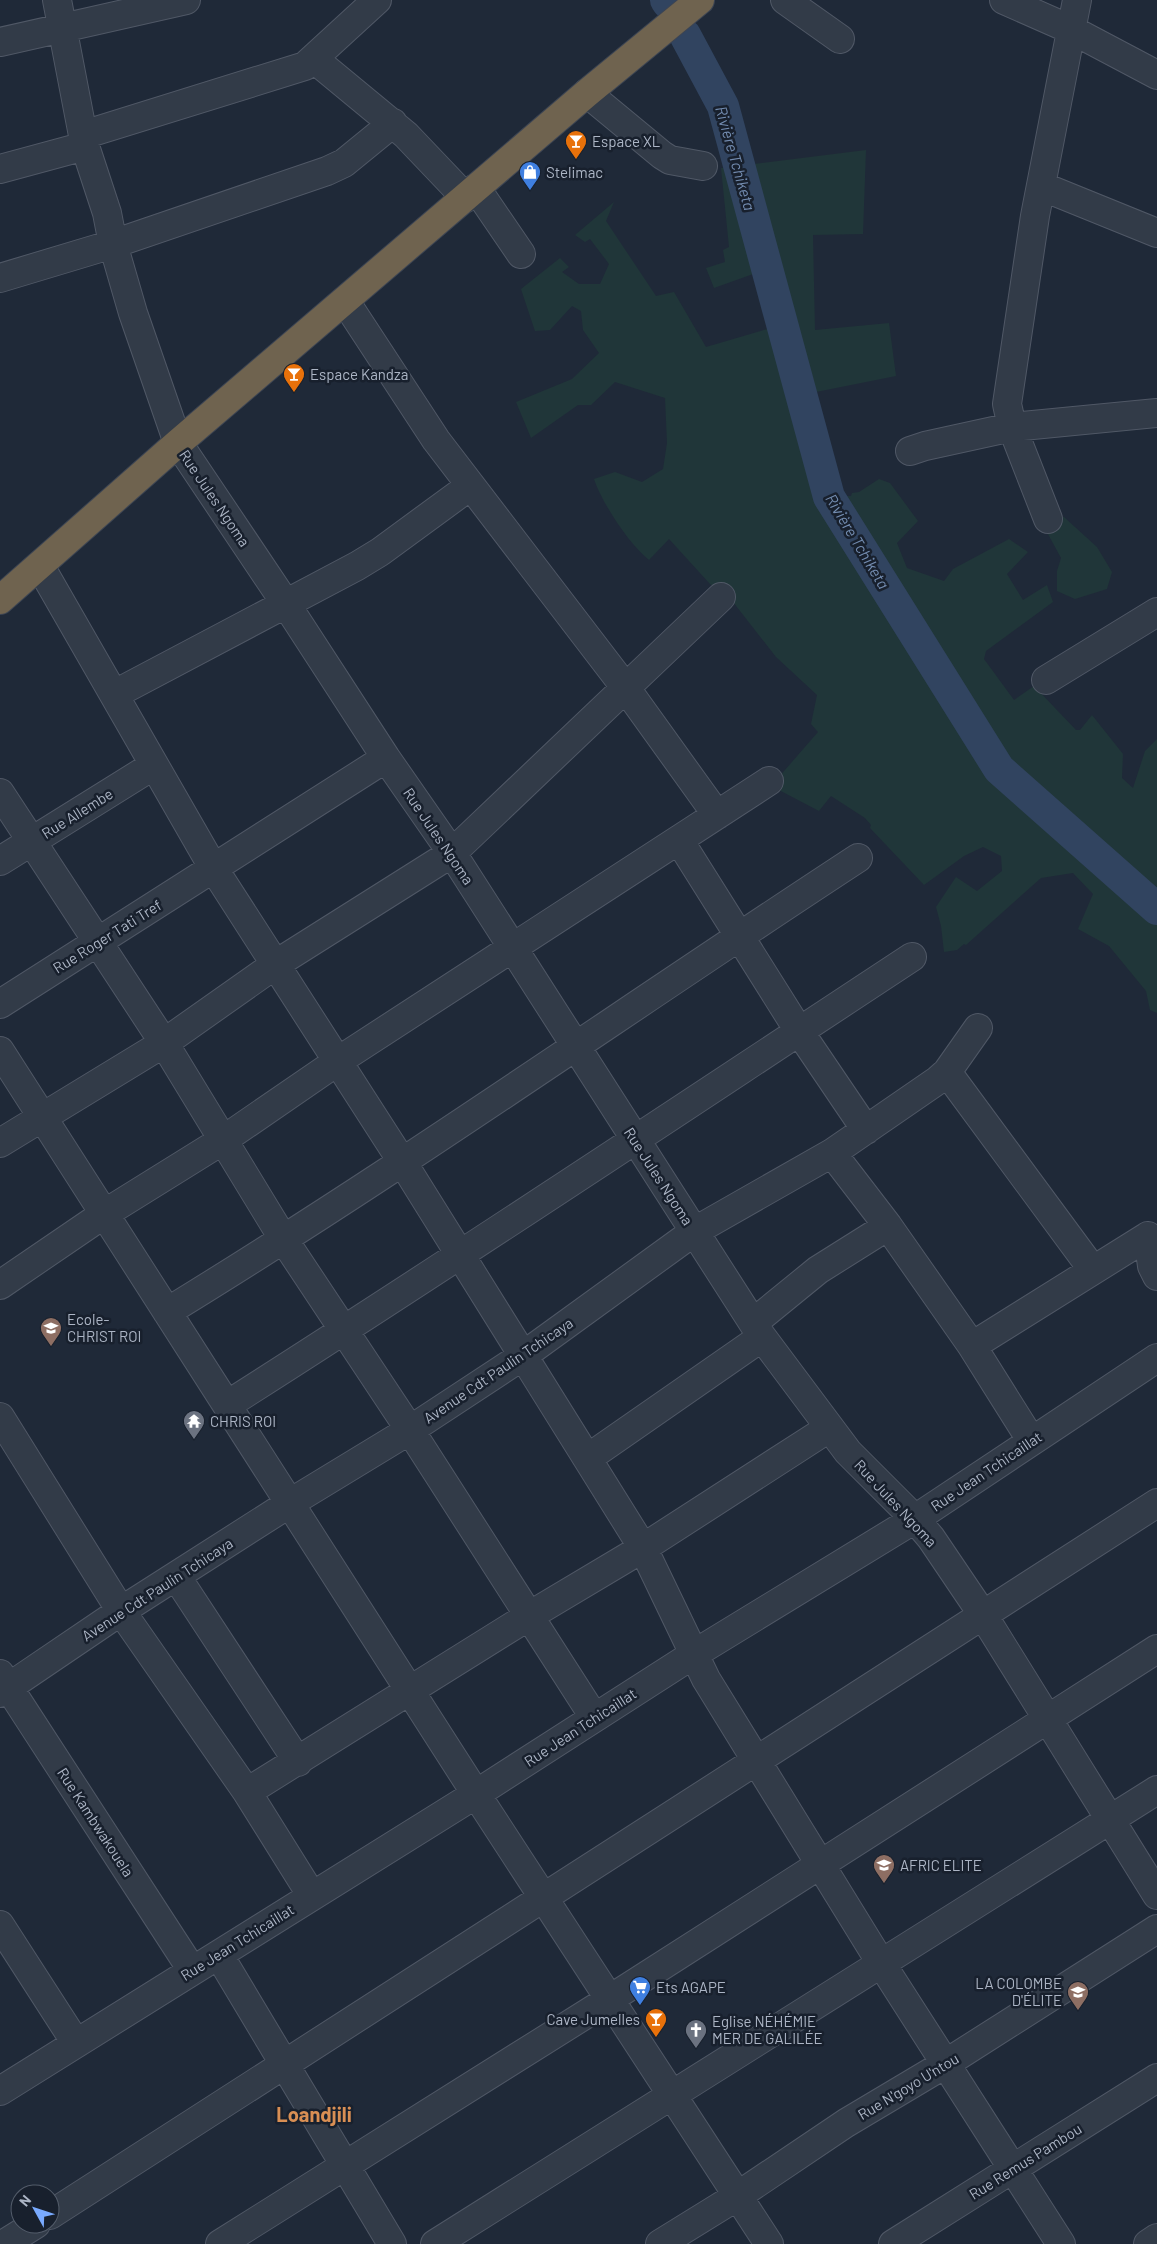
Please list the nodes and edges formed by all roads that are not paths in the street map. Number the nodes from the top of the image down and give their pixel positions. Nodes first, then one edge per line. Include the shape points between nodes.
1 (57, 0) edge
2 (186, 0) edge
3 (377, 0) edge
4 (784, 0) edge
5 (1004, 0) edge
6 (1077, 0) edge
7 (686, 4) edge
8 (63, 27) junction
9 (1072, 30) junction
10 (840, 39) dead end
11 (0, 42) edge
12 (314, 59) junction
13 (1157, 75) edge
14 (587, 93) junction
15 (393, 124) junction
16 (84, 141) junction
17 (703, 166) dead end
18 (0, 169) edge
19 (1041, 186) junction
20 (471, 193) junction
21 (1157, 233) edge
22 (113, 244) junction
23 (521, 254) dead end
24 (0, 278) edge
25 (345, 300) junction
26 (1157, 413) edge
27 (1012, 428) junction
28 (178, 443) junction
29 (910, 451) dead end
30 (470, 486) junction
31 (1048, 519) dead end
32 (40, 566) junction
33 (721, 597) dead end
34 (0, 600) edge
35 (286, 604) junction
36 (1157, 612) edge
37 (1046, 680) dead end
38 (625, 687) junction
39 (115, 694) junction
40 (386, 758) junction
41 (154, 765) junction
42 (769, 781) dead end
43 (0, 793) edge
44 (717, 815) junction
45 (679, 840) junction
46 (30, 842) junction
47 (452, 853) junction
48 (858, 858) dead end
49 (0, 861) edge
50 (214, 869) junction
51 (740, 935) junction
52 (98, 941) junction
53 (513, 949) junction
54 (912, 957) dead end
55 (276, 964) junction
56 (0, 1004) edge
57 (978, 1028) dead end
58 (799, 1031) junction
59 (164, 1043) junction
60 (576, 1045) junction
61 (0, 1051) edge
62 (338, 1061) junction
63 (947, 1072) junction
64 (42, 1116) junction
65 (866, 1130) junction
66 (634, 1138) junction
67 (223, 1140) junction
68 (0, 1143) edge
69 (832, 1153) junction
70 (403, 1163) junction
71 (104, 1214) junction
72 (888, 1226) junction
73 (1152, 1227) edge
74 (695, 1231) junction
75 (284, 1240) junction
76 (462, 1256) junction
77 (1093, 1270) junction
78 (1157, 1276) edge
79 (0, 1285) edge
80 (167, 1312) junction
81 (757, 1330) junction
82 (343, 1331) junction
83 (972, 1346) junction
84 (524, 1355) junction
85 (1157, 1358) edge
86 (227, 1405) junction
87 (0, 1417) edge
88 (829, 1428) junction
89 (410, 1430) junction
90 (1031, 1440) junction
91 (588, 1458) junction
92 (290, 1503) junction
93 (1157, 1503) edge
94 (914, 1519) junction
95 (643, 1548) junction
96 (176, 1576) junction
97 (122, 1611) junction
98 (983, 1615) junction
99 (529, 1616) junction
100 (1157, 1649) edge
101 (694, 1654) junction
102 (3, 1685) edge
103 (411, 1691) junction
104 (594, 1717) junction
105 (1046, 1718) junction
106 (298, 1762) junction
107 (757, 1762) junction
108 (1157, 1790) edge
109 (247, 1792) junction
110 (476, 1794) junction
111 (1110, 1820) junction
112 (820, 1864) junction
113 (1157, 1895) edge
114 (312, 1896) junction
115 (544, 1897) junction
116 (1157, 1929) edge
117 (3, 1938) edge
118 (219, 1955) junction
119 (881, 1963) junction
120 (192, 1970) junction
121 (610, 1999) junction
122 (76, 2042) junction
123 (945, 2064) junction
124 (285, 2065) junction
125 (1157, 2078) edge
126 (0, 2091) edge
127 (672, 2094) junction
128 (344, 2166) junction
129 (1014, 2168) junction
130 (736, 2197) junction
131 (60, 2209) edge
132 (20, 2234) edge
133 (1157, 2238) edge
134 (4, 2244) edge
135 (220, 2244) edge
136 (392, 2244) edge
137 (434, 2244) edge
138 (660, 2244) edge
139 (769, 2244) edge
140 (893, 2244) edge
141 (1061, 2244) edge
142 (1148, 2244) edge

1 - 8 street, Rue Jules Ngoma
2 - 8 street
3 - 12 street
4 - 10 street
5 - 9 street
6 - 9 street
7 - 14 highway
8 - 11 street
8 - 16 street, Rue Jules Ngoma
9 - 13 street
9 - 19 street
12 - 15 street
12 - 16 street via 305,66
14 - 17 street via 662,155 670,160
14 - 20 highway
15 - 20 street
15 - 22 street via 344,163 327,171
16 - 18 street
16 - 22 street, Rue Jules Ngoma via 107,213
19 - 21 street
19 - 27 street via 1007,404
20 - 23 street
20 - 25 highway
22 - 24 street
22 - 28 street, Rue Jules Ngoma
25 - 28 highway
25 - 30 street via 436,440
26 - 27 street
27 - 29 street
27 - 31 street
28 - 32 highway
28 - 35 street, Rue Jules Ngoma
30 - 35 street via 380,552
30 - 38 street
32 - 34 highway
32 - 39 street
33 - 38 street
35 - 39 street
35 - 40 street, Rue Jules Ngoma
36 - 37 street
38 - 44 street
38 - 47 street
39 - 41 street
40 - 47 street, Rue Jules Ngoma
40 - 50 street, Rue Roger Tati Tref
41 - 46 street, Rue Allembe
41 - 50 street
42 - 44 street
43 - 46 street
44 - 45 street
45 - 51 street
45 - 53 street
46 - 49 street, Rue Allembe
46 - 52 street
47 - 53 street, Rue Jules Ngoma
47 - 55 street
48 - 51 street
50 - 52 street, Rue Roger Tati Tref
50 - 55 street
51 - 58 street
51 - 60 street
52 - 56 street, Rue Roger Tati Tref
52 - 59 street
53 - 60 street, Rue Jules Ngoma
53 - 62 street
54 - 58 street
55 - 59 street
55 - 62 street
57 - 63 street, Avenue Cdt Paulin Tchicaya
58 - 65 street
58 - 66 street
59 - 64 street
59 - 67 street
60 - 66 street, Rue Jules Ngoma
60 - 70 street
61 - 64 street
62 - 67 street
62 - 70 street
63 - 65 street, Avenue Cdt Paulin Tchicaya
63 - 77 street
64 - 68 street
64 - 71 street
65 - 69 street, Avenue Cdt Paulin Tchicaya
66 - 74 street, Rue Jules Ngoma
66 - 76 street
67 - 71 street
67 - 75 street
69 - 72 street
69 - 74 street, Avenue Cdt Paulin Tchicaya
70 - 75 street
70 - 76 street
71 - 79 street
71 - 80 street
72 - 81 street via 818,1270
72 - 83 street
73 - 77 street
73 - 78 street via 1152,1266
74 - 81 street, Rue Jules Ngoma
74 - 84 street, Avenue Cdt Paulin Tchicaya
75 - 80 street
75 - 82 street
76 - 82 street
76 - 84 street
77 - 83 street
80 - 86 street
81 - 88 street, Rue Jules Ngoma
81 - 91 street
82 - 86 street
82 - 89 street
83 - 90 street
84 - 89 street, Avenue Cdt Paulin Tchicaya
84 - 91 street
85 - 90 street, Rue Jean Tchicaillat
86 - 92 street
87 - 97 street
88 - 94 street, Rue Jules Ngoma
88 - 95 street
89 - 92 street, Avenue Cdt Paulin Tchicaya
89 - 99 street
90 - 94 street, Rue Jean Tchicaillat
91 - 95 street
92 - 96 street, Avenue Cdt Paulin Tchicaya
92 - 103 street
93 - 98 street
94 - 98 street, Rue Jules Ngoma via 931,1538
94 - 101 street, Rue Jean Tchicaillat
95 - 99 street
95 - 101 street
96 - 97 street, Avenue Cdt Paulin Tchicaya
96 - 106 street
97 - 102 street, Avenue Cdt Paulin Tchicaya
97 - 109 street
98 - 105 street, Rue Jules Ngoma
98 - 107 street
99 - 103 street
99 - 104 street
100 - 105 street
101 - 104 street, Rue Jean Tchicaillat
101 - 107 street via 706,1680
102 - 120 street, Rue Kambwakouela
103 - 106 street
103 - 110 street
104 - 110 street, Rue Jean Tchicaillat
105 - 111 street, Rue Jules Ngoma
105 - 112 street
106 - 109 street
107 - 112 street
107 - 115 street
108 - 111 street
109 - 114 street
110 - 114 street, Rue Jean Tchicaillat
110 - 115 street
111 - 113 street, Rue Jules Ngoma
111 - 119 street
112 - 119 street
112 - 121 street
114 - 118 street, Rue Jean Tchicaillat
115 - 121 street
115 - 124 street
116 - 123 street, Rue N'goyo U'ntou
117 - 122 street
118 - 120 street, Rue Jean Tchicaillat
118 - 124 street
119 - 123 street
119 - 127 street
120 - 122 street, Rue Jean Tchicaillat
121 - 127 street
121 - 128 street
122 - 126 street, Rue Jean Tchicaillat
123 - 129 street
123 - 130 street, Rue N'goyo U'ntou via 846,2123
124 - 128 street
124 - 131 street
125 - 129 street, Rue Remus Pambou
127 - 130 street
127 - 137 street
128 - 135 street
128 - 136 street
129 - 140 street, Rue Remus Pambou
129 - 141 street
130 - 138 street, Rue N'goyo U'ntou
130 - 139 street
132 - 134 street
133 - 142 street

